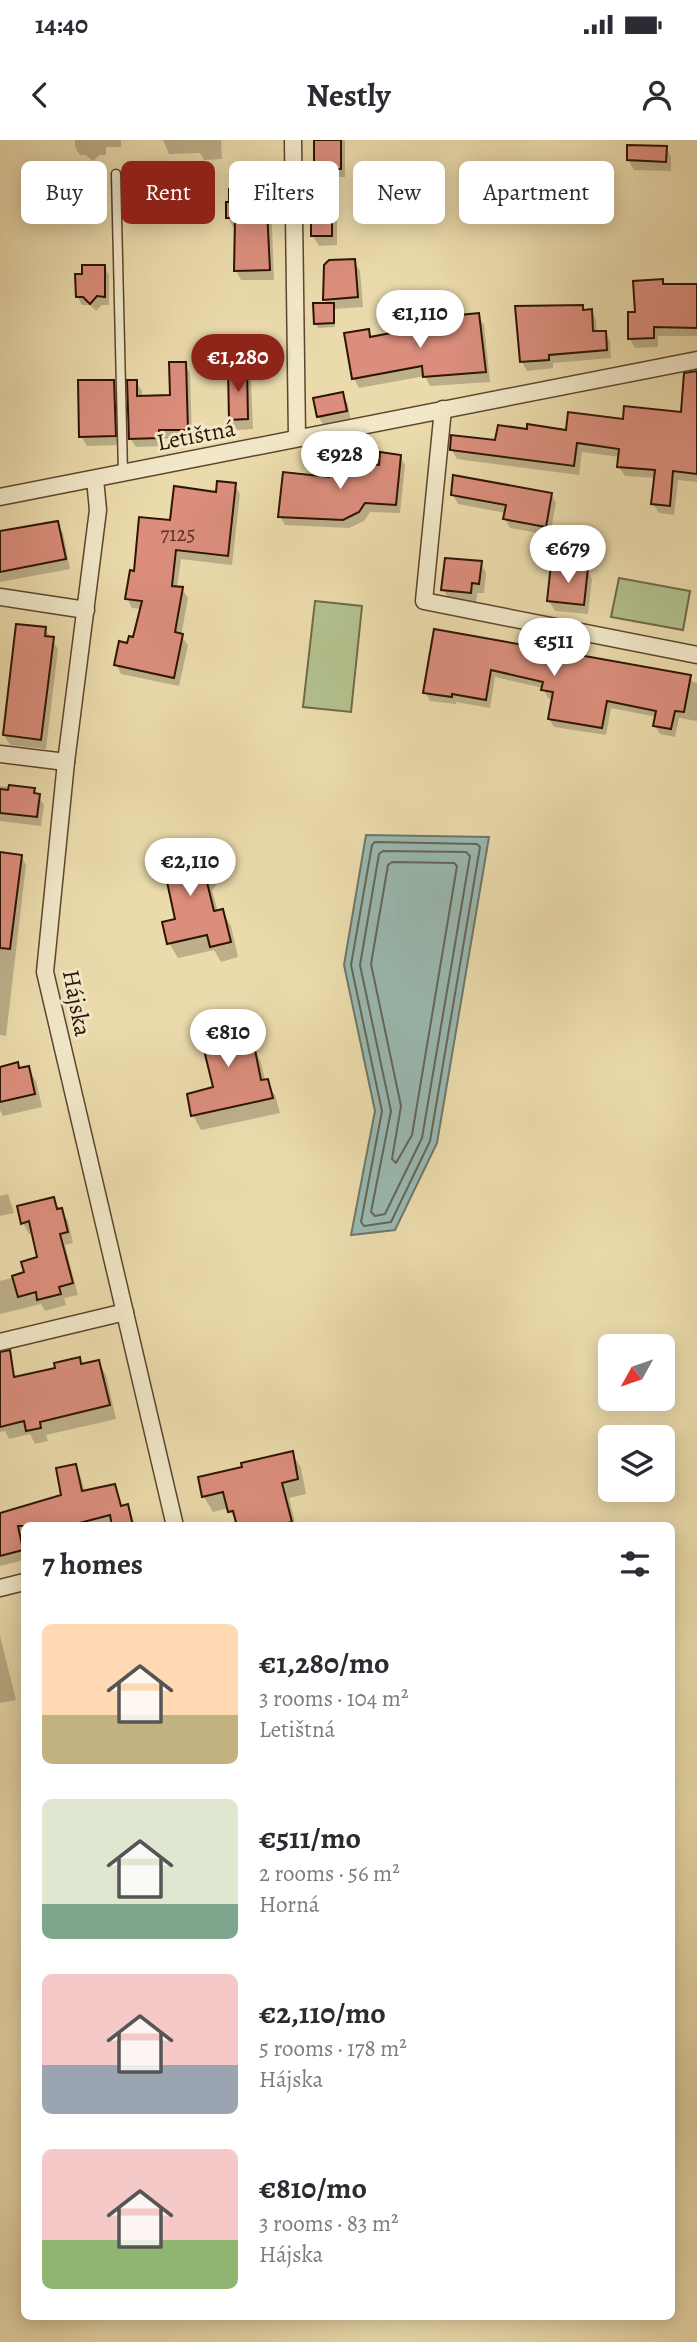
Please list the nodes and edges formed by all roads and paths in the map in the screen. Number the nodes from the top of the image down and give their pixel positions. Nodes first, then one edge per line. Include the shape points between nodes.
1 (293, 140) edge
2 (116, 174) dead end
3 (697, 360) edge
4 (443, 409) junction
5 (297, 438) junction
6 (123, 473) junction
7 (94, 479) junction
8 (0, 497) edge
9 (0, 597) edge
10 (86, 610) junction
11 (697, 655) edge
12 (0, 754) edge
13 (66, 762) junction
14 (125, 1312) junction
15 (0, 1342) edge
16 (174, 1522) edge
17 (21, 1583) edge
18 (0, 1588) edge

1 - 5 street
2 - 6 lane
3 - 4 street, Letištná
4 - 5 street, Letištná
4 - 11 street via 424,601
5 - 6 street, Letištná
6 - 7 street, Letištná
7 - 8 street, Letištná
7 - 10 street, Hájska via 98,510
9 - 10 street
10 - 13 street, Hájska
12 - 13 street
13 - 14 street, Hájska via 45,972
14 - 15 street
14 - 16 street, Hájska
17 - 18 street

